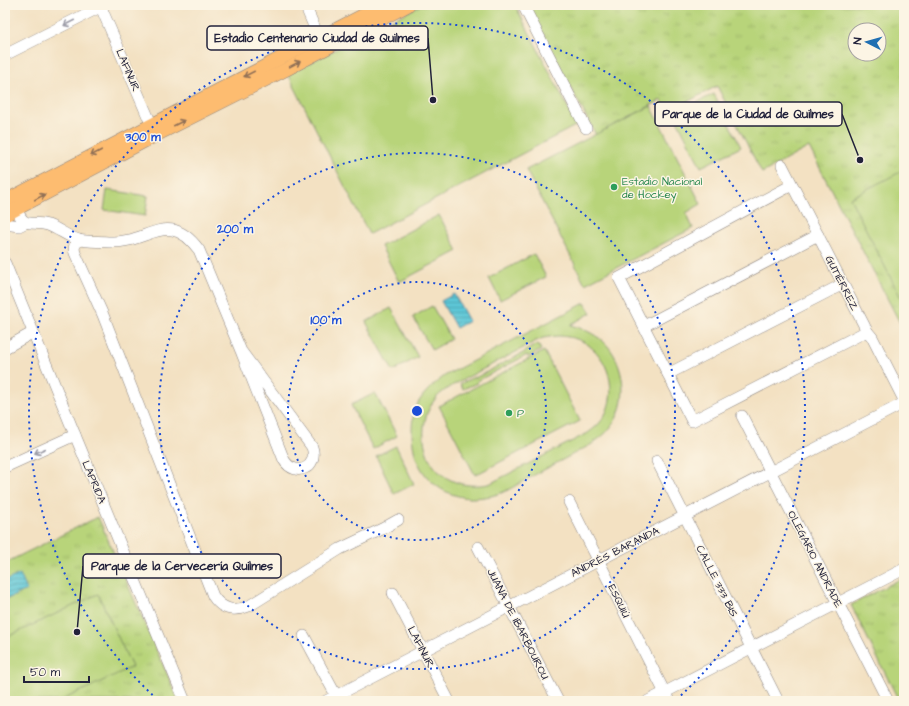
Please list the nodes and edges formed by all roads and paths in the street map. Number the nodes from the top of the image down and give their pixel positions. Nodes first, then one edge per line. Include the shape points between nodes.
1 (102, 5) edge
2 (304, 5) edge
3 (383, 5) edge
4 (408, 5) edge
5 (523, 5) edge
6 (322, 44) junction
7 (5, 55) edge
8 (586, 128) dead end
9 (153, 130) junction
10 (782, 165) dead end
11 (792, 185) junction
12 (5, 200) edge
13 (11, 212) edge
14 (25, 223) junction
15 (5, 224) edge
16 (818, 235) junction
17 (79, 240) junction
18 (5, 263) edge
19 (843, 284) junction
20 (644, 326) junction
21 (867, 331) junction
22 (32, 333) junction
23 (5, 348) edge
24 (241, 351) junction
25 (668, 374) junction
26 (904, 401) edge
27 (742, 416) dead end
28 (74, 436) junction
29 (657, 461) dead end
30 (5, 467) edge
31 (771, 472) junction
32 (568, 502) dead end
33 (685, 516) junction
34 (398, 520) dead end
35 (478, 547) dead end
36 (599, 561) junction
37 (904, 569) edge
38 (393, 593) dead end
39 (838, 603) junction
40 (509, 606) junction
41 (304, 636) dead end
42 (751, 648) junction
43 (424, 651) junction
44 (667, 697) edge
45 (338, 698) edge
46 (185, 701) edge
47 (326, 701) edge
48 (449, 701) edge
49 (558, 701) edge
50 (648, 701) edge
51 (778, 701) edge
52 (888, 701) edge

1 -> 7 street
1 - 9 street, LAFINUR
2 - 6 street
3 - 6 main road
4 - 6 main road
5 - 8 street
6 - 9 main road
9 -> 12 main road
13 -> 9 main road
10 - 11 street, GUTIÉRREZ
11 - 16 street, GUTIÉRREZ
11 - 20 street via 619,278
13 - 14 street
14 - 15 street via 18,226
14 - 17 street via 49,226
16 - 19 street, GUTIÉRREZ
16 - 20 street
17 - 24 street via 112,242 145,236 162,229 180,232 192,241 198,250
17 - 34 street via 75,244 75,253 103,315 213,596 249,606 340,549
18 - 22 street, LAPRIDA
19 - 21 street, GUTIÉRREZ
19 - 25 street
20 - 25 street
21 - 25 street via 692,421
21 - 26 street, GUTIÉRREZ
22 - 23 street
22 - 28 street, LAPRIDA
24 - 24 street via 284,460 295,469 306,468 314,458 312,447
26 - 31 street, ANDRÉS BARANDA
27 - 31 street, OLEGARIO ANDRADE
28 -> 30 street
28 - 46 street, LAPRIDA
29 - 33 street, CALLE 333 BIS
31 - 33 street, ANDRÉS BARANDA
31 - 39 street, OLEGARIO ANDRADE
32 - 36 street, ESQUIÚ
33 - 36 street, ANDRÉS BARANDA
33 - 42 street, CALLE 333 BIS
35 - 40 street, JUANA DE IBARBOUROU
36 - 40 street, ANDRÉS BARANDA
36 - 44 street, ESQUIÚ
37 - 39 street
38 - 43 street, LAFINUR
39 - 42 street
39 - 52 street, OLEGARIO ANDRADE
40 - 43 street, ANDRÉS BARANDA
40 - 49 street, JUANA DE IBARBOUROU
41 - 45 street
42 - 44 street
42 - 51 street, CALLE 333 BIS
43 - 45 street, ANDRÉS BARANDA
43 - 48 street, LAFINUR
44 - 50 street
45 - 47 street, ANDRÉS BARANDA

